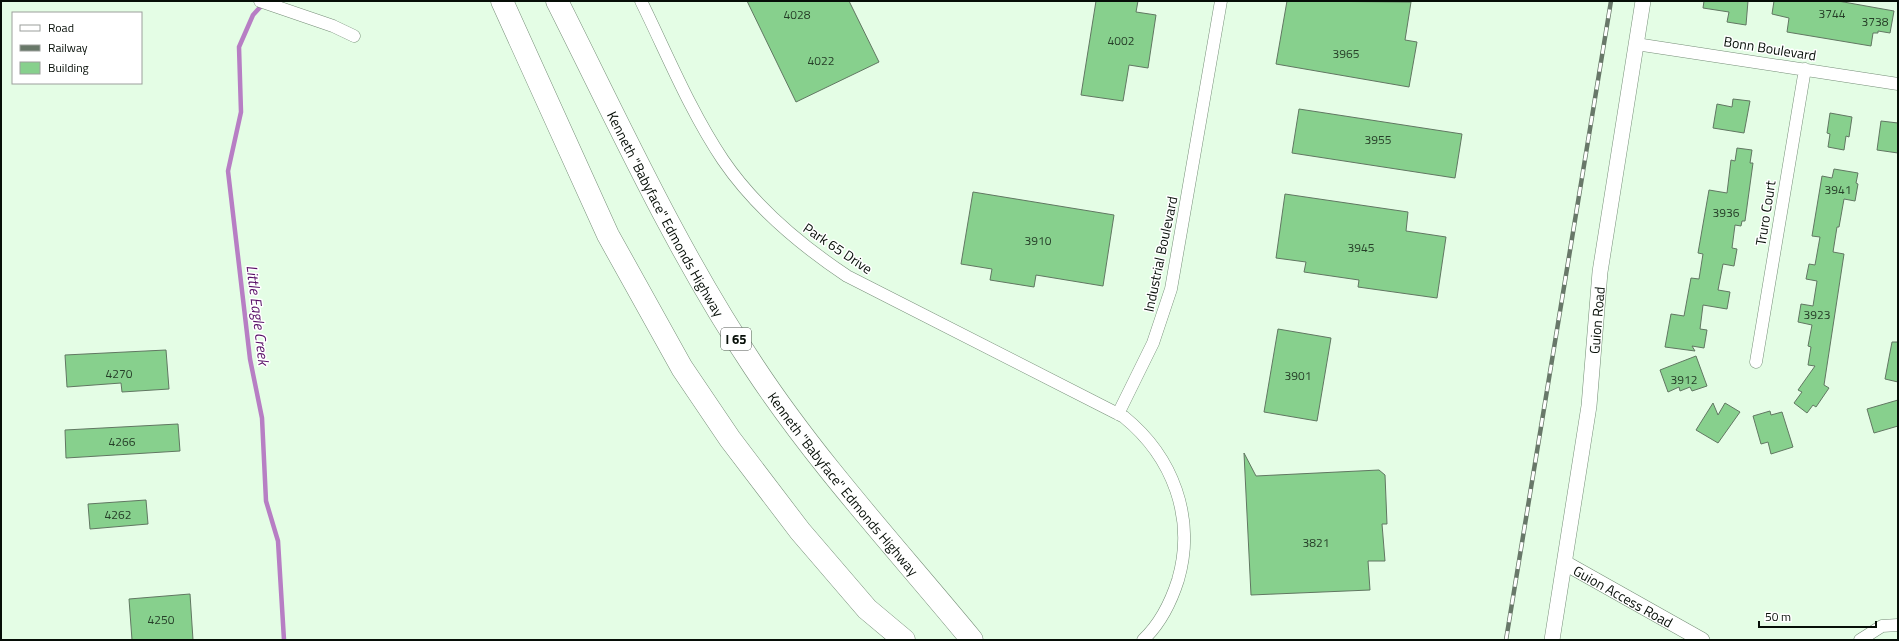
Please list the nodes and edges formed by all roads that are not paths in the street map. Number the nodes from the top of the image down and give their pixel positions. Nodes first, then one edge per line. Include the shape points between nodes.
1 (260, 1) edge
2 (502, 1) edge
3 (557, 1) edge
4 (641, 1) edge
5 (1221, 1) edge
6 (1643, 1) edge
7 (354, 36) dead end
8 (1636, 44) junction
9 (1805, 69) junction
10 (1898, 84) edge
11 (1756, 362) dead end
12 (1118, 414) junction
13 (1565, 563) junction
14 (1898, 625) edge
15 (904, 640) edge
16 (972, 640) edge
17 (1143, 640) edge
18 (1552, 640) edge
19 (1702, 640) edge
20 (1860, 640) edge

1 - 7 street via 333,26
2 - 15 highway via 621,261 686,374 747,463 800,531 867,609
3 - 16 highway, Kenneth "Babyface" Edmonds Highway / I 65 via 684,251 739,345 797,428 863,512
4 - 12 street, Park 65 Drive via 720,155 756,200 792,236 846,276
5 - 12 street, Industrial Boulevard via 1171,289 1153,343
6 - 8 street, Guion Road
8 - 9 street, Bonn Boulevard
8 - 13 street, Guion Road via 1600,272 1589,406
9 - 10 street, Bonn Boulevard
9 - 11 street, Truro Court
12 - 17 street via 1146,437 1163,460 1173,480 1184,522 1182,566 1173,594 1159,620
13 - 18 street, Guion Road
13 - 19 street, Guion Access Road
14 - 20 street via 1882,626

